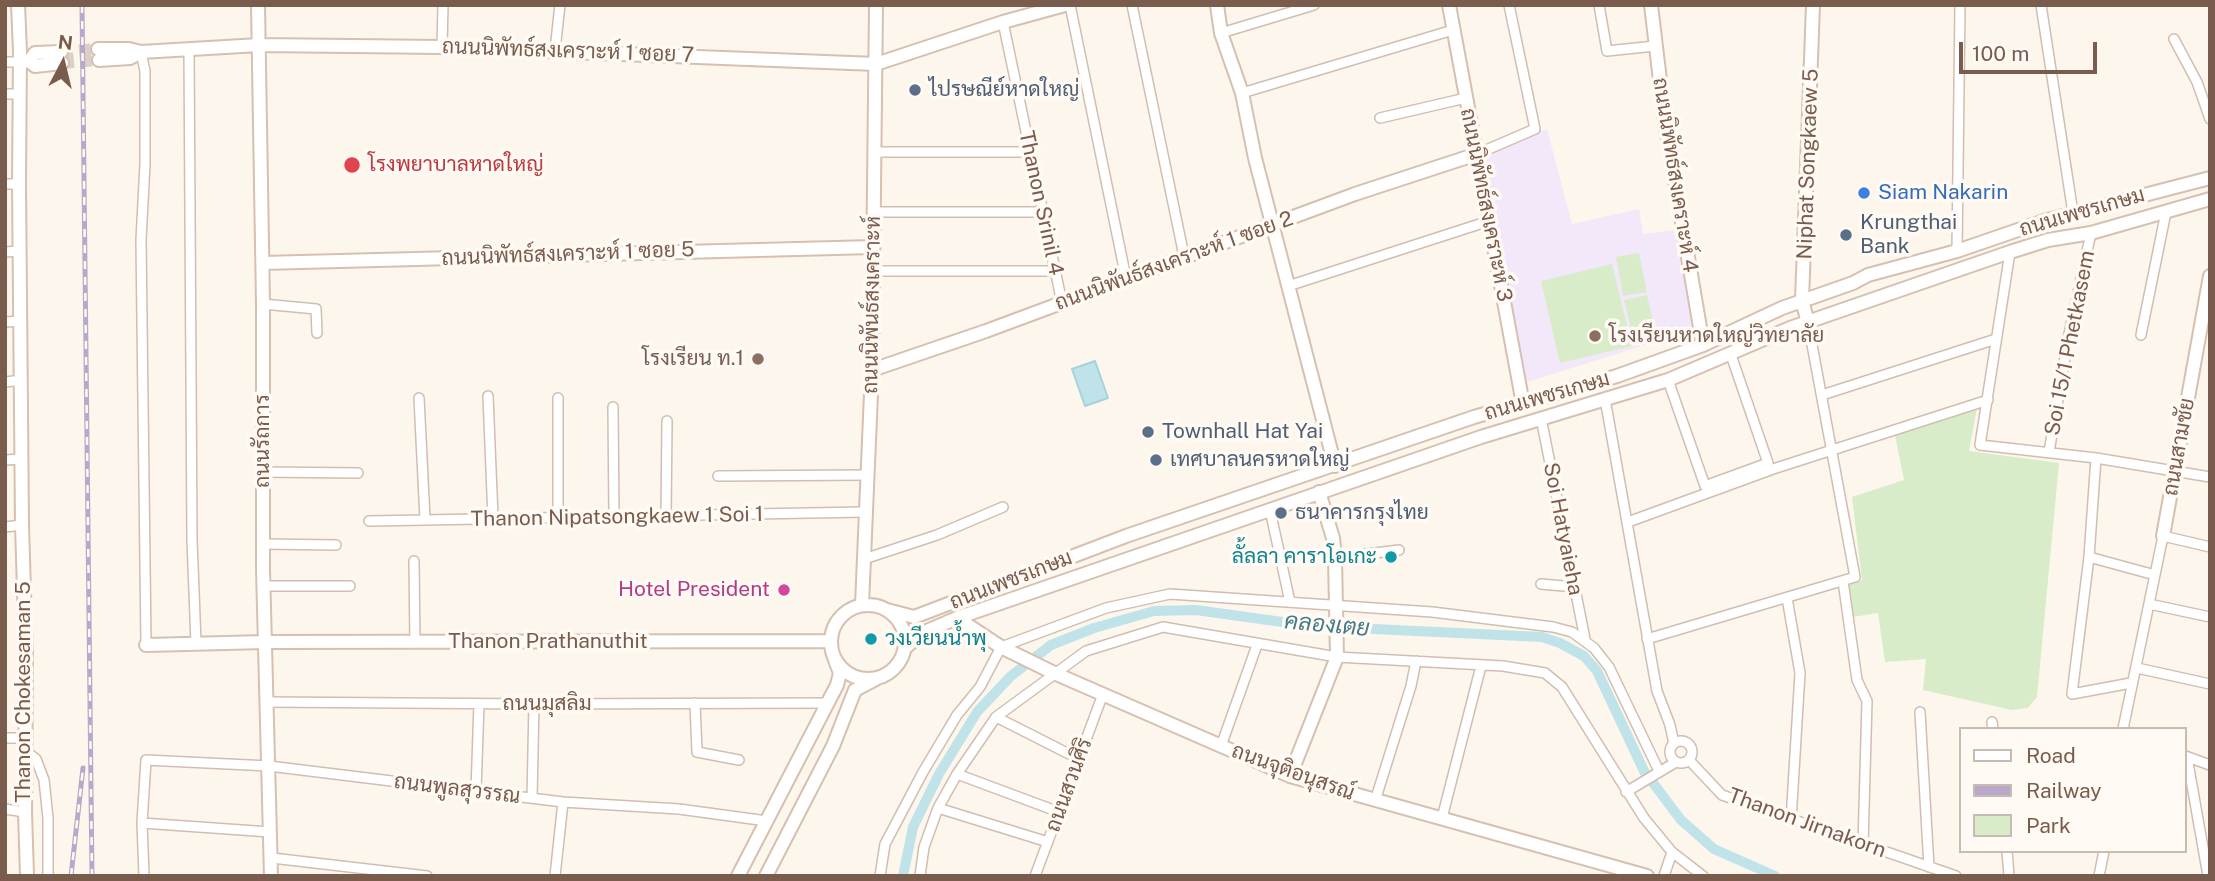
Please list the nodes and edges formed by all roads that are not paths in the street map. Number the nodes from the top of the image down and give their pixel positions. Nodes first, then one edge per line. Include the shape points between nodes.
1 (18, 5) edge
2 (258, 5) edge
3 (443, 5) edge
4 (560, 5) edge
5 (876, 5) edge
6 (1068, 5) edge
7 (1132, 5) edge
8 (1217, 5) edge
9 (1314, 5) edge
10 (1509, 5) edge
11 (1599, 5) edge
12 (1651, 5) edge
13 (1813, 5) edge
14 (1960, 5) edge
15 (2041, 5) edge
16 (1452, 7) edge
17 (1003, 22) junction
18 (1454, 30) junction
19 (1221, 33) junction
20 (2174, 39) dead end
21 (259, 45) junction
22 (1655, 46) junction
23 (442, 47) junction
24 (189, 49) junction
25 (555, 50) junction
26 (141, 52) junction
27 (98, 54) tunnel mouth
28 (61, 58) tunnel mouth
29 (5, 62) edge
30 (25, 62) junction
31 (876, 64) junction
32 (1242, 93) junction
33 (5, 94) edge
34 (20, 94) junction
35 (1466, 97) junction
36 (1380, 118) dead end
37 (2210, 119) edge
38 (873, 152) junction
39 (1030, 152) junction
40 (1477, 154) junction
41 (2210, 178) edge
42 (12, 184) edge
43 (2210, 199) edge
44 (873, 212) junction
45 (1043, 212) junction
46 (2166, 212) junction
47 (2073, 213) junction
48 (1489, 221) junction
49 (1273, 224) junction
50 (2091, 233) junction
51 (873, 247) junction
52 (19, 251) junction
53 (1956, 251) junction
54 (5, 252) edge
55 (2010, 252) junction
56 (1184, 256) junction
57 (263, 263) junction
58 (873, 271) junction
59 (1055, 271) junction
60 (2210, 276) edge
61 (1126, 278) junction
62 (1288, 286) junction
63 (1802, 300) junction
64 (1062, 303) junction
65 (263, 304) junction
66 (20, 321) junction
67 (5, 322) edge
68 (1808, 323) junction
69 (317, 333) dead end
70 (2141, 335) dead end
71 (1996, 339) junction
72 (1703, 345) junction
73 (1731, 355) junction
74 (872, 370) junction
75 (22, 380) junction
76 (1668, 380) junction
77 (5, 382) edge
78 (1822, 395) junction
79 (488, 396) dead end
80 (419, 398) dead end
81 (558, 398) dead end
82 (1605, 399) junction
83 (1988, 400) junction
84 (1523, 404) junction
85 (613, 407) dead end
86 (1474, 417) junction
87 (1541, 418) junction
88 (667, 421) dead end
89 (1481, 438) junction
90 (1833, 451) junction
91 (2049, 452) junction
92 (2096, 457) junction
93 (22, 459) junction
94 (5, 460) edge
95 (1335, 466) junction
96 (263, 471) junction
97 (2175, 471) junction
98 (358, 473) dead end
99 (867, 475) junction
100 (718, 476) dead end
101 (2210, 477) edge
102 (1319, 492) junction
103 (1003, 507) dead end
104 (1270, 510) junction
105 (864, 512) junction
106 (614, 516) junction
107 (666, 516) junction
108 (558, 517) junction
109 (493, 518) junction
110 (425, 519) junction
111 (369, 521) dead end
112 (1628, 522) junction
113 (22, 525) junction
114 (5, 527) edge
115 (1126, 536) junction
116 (2163, 536) junction
117 (263, 544) junction
118 (336, 545) dead end
119 (2210, 547) edge
120 (1399, 550) dead end
121 (1134, 557) junction
122 (1335, 558) junction
123 (2089, 558) junction
124 (864, 559) junction
125 (414, 561) dead end
126 (2155, 575) junction
127 (1843, 581) junction
128 (1541, 584) dead end
129 (264, 586) junction
130 (350, 586) dead end
131 (1575, 587) junction
132 (1787, 598) junction
133 (1290, 602) junction
134 (1337, 604) junction
135 (2149, 604) junction
136 (862, 605) junction
137 (887, 610) junction
138 (2210, 617) edge
139 (957, 618) junction
140 (1585, 639) junction
141 (1647, 639) junction
142 (831, 641) junction
143 (265, 642) junction
144 (197, 643) junction
145 (415, 643) junction
146 (146, 645) joint
147 (1257, 645) junction
148 (1001, 647) junction
149 (905, 648) junction
150 (1338, 657) junction
151 (835, 660) junction
152 (1416, 661) junction
153 (1481, 666) junction
154 (2137, 668) junction
155 (1054, 673) junction
156 (879, 677) junction
157 (2131, 683) junction
158 (2210, 684) edge
159 (1103, 694) junction
160 (266, 702) junction
161 (695, 703) junction
162 (828, 703) junction
163 (479, 704) junction
164 (534, 704) junction
165 (1920, 712) dead end
166 (996, 717) junction
167 (2123, 727) edge
168 (5, 738) edge
169 (27, 738) junction
170 (1221, 746) junction
171 (1676, 750) junction
172 (27, 752) junction
173 (1690, 757) junction
174 (2187, 757) edge
175 (739, 760) dead end
176 (1079, 760) junction
177 (2187, 762) edge
178 (2210, 765) edge
179 (268, 766) junction
180 (1659, 771) junction
181 (957, 774) junction
182 (1290, 776) junction
183 (1629, 790) junction
184 (476, 791) junction
185 (532, 798) junction
186 (1376, 801) junction
187 (564, 802) junction
188 (938, 808) junction
189 (5, 809) edge
190 (25, 812) junction
191 (1059, 812) junction
192 (1442, 818) junction
193 (1791, 820) junction
194 (2198, 820) junction
195 (767, 821) junction
196 (142, 823) junction
197 (2210, 825) edge
198 (270, 832) junction
199 (1048, 842) junction
200 (1863, 845) junction
201 (1672, 852) junction
202 (2007, 853) edge
203 (2104, 853) edge
204 (272, 858) junction
205 (1928, 867) junction
206 (27, 876) edge
207 (48, 876) edge
208 (144, 876) edge
209 (271, 876) edge
210 (427, 876) edge
211 (555, 876) edge
212 (738, 876) edge
213 (766, 876) edge
214 (880, 876) edge
215 (920, 876) edge
216 (1035, 876) edge
217 (1647, 876) edge
218 (1664, 876) edge
219 (1703, 876) edge
220 (1956, 876) edge
221 (2009, 876) edge
222 (2099, 876) edge
223 (2208, 876) edge

1 - 30 street, Thanon Chokesaman 5
2 - 21 street, ถนนรัถการ
3 - 23 street
4 - 25 street
5 - 31 street, ถนนนิพันธ์สงเคราะห์
6 - 17 street
6 - 61 street
7 - 56 street
8 - 19 street
9 - 19 street
10 - 40 street via 1535,129
11 - 22 street via 1607,51
12 - 22 street, ถนนนิพัทธ์สงเคราะห์ 4
13 - 63 street, Niphat Songkaew 5
14 - 53 street
15 - 47 street
16 - 18 street, ถนนนิพัทธ์สงเคราะห์ 3
17 - 31 street
17 - 39 street, Thanon Srinil 4
18 - 32 street
18 - 35 street, ถนนนิพัทธ์สงเคราะห์ 3
19 - 32 street
20 - 37 street
21 - 23 street, ถนนนิพัทธ์สงเคราะห์ 1 ซอย 7
21 - 24 street, ถนนนิพัทธ์สงเคราะห์ 1 ซอย 7
21 - 57 street, ถนนรัถการ
22 - 72 street, ถนนนิพัทธ์สงเคราะห์ 4
23 - 25 street, ถนนนิพัทธ์สงเคราะห์ 1 ซอย 7
24 - 26 street, ถนนนิพัทธ์สงเคราะห์ 1 ซอย 7
24 - 144 street via 192,540
25 - 31 street, ถนนนิพัทธ์สงเคราะห์ 1 ซอย 7
26 - 27 street, ถนนนิพัทธ์สงเคราะห์ 1 ซอย 7 via 130,58
26 - 146 street via 145,71 141,240
28 - 30 street via 36,53
29 - 30 street
30 - 34 street, Thanon Chokesaman 5
31 - 38 street, ถนนนิพันธ์สงเคราะห์
32 - 49 street
33 - 34 street
34 - 42 street, Thanon Chokesaman 5
35 - 36 street
35 - 40 street, ถนนนิพัทธ์สงเคราะห์ 3
38 - 39 street
38 - 44 street, ถนนนิพันธ์สงเคราะห์
39 - 45 street, Thanon Srinil 4
40 - 48 street, ถนนนิพัทธ์สงเคราะห์ 3
40 - 49 street, ถนนนิพันธ์สงเคราะห์ 1 ซอย 2
41 - 47 street, ถนนเพชรเกษม
42 - 52 street, Thanon Chokesaman 5
43 - 46 street, ถนนเพชรเกษม
44 - 45 street
44 - 51 street, ถนนนิพันธ์สงเคราะห์
45 - 59 street, Thanon Srinil 4
46 - 50 street, ถนนเพชรเกษม
46 - 70 street
47 - 53 street, ถนนเพชรเกษม
48 - 62 street
48 - 84 street, ถนนนิพัทธ์สงเคราะห์ 3
49 - 56 street, ถนนนิพันธ์สงเคราะห์ 1 ซอย 2
49 - 62 street
50 - 55 street, ถนนเพชรเกษม
50 - 91 street, Soi 15/1 Phetkasem via 2068,334
51 - 57 street, ถนนนิพัทธ์สงเคราะห์ 1 ซอย 5
51 - 58 street, ถนนนิพันธ์สงเคราะห์
52 - 54 street
52 - 66 street, Thanon Chokesaman 5
53 - 63 street, ถนนเพชรเกษม via 1868,275
55 - 68 street, ถนนเพชรเกษม
55 - 71 street
56 - 61 street, ถนนนิพันธ์สงเคราะห์ 1 ซอย 2
57 - 65 street, ถนนรัถการ
58 - 59 street
58 - 74 street, ถนนนิพันธ์สงเคราะห์
59 - 64 street, Thanon Srinil 4
60 - 97 street, ถนนสามชัย
61 - 64 street, ถนนนิพันธ์สงเคราะห์ 1 ซอย 2
62 - 95 street
63 - 68 street, Niphat Songkaew 5
63 - 72 street, ถนนเพชรเกษม
64 - 74 street, ถนนนิพันธ์สงเคราะห์ 1 ซอย 2
65 - 69 street via 316,309
65 - 96 street, ถนนรัถการ
66 - 67 street
66 - 75 street, Thanon Chokesaman 5
68 - 73 street, ถนนเพชรเกษม
68 - 78 street
71 - 78 street
71 - 83 street
72 - 84 street, ถนนเพชรเกษม
73 - 76 street, ถนนเพชรเกษม
73 - 76 street via 1768,463 1705,486
74 - 99 street, ถนนนิพันธ์สงเคราะห์
75 - 77 street
75 - 93 street, Thanon Chokesaman 5
76 - 82 street, ถนนเพชรเกษม
78 - 90 street
79 - 109 street
80 - 110 street
81 - 108 street
82 - 87 street, ถนนเพชรเกษม
82 - 112 street
83 - 90 street
83 - 91 street via 1980,445
84 - 86 street, ถนนเพชรเกษม
85 - 106 street
86 - 89 street
86 - 95 street, ถนนเพชรเกษม
87 - 89 street, ถนนเพชรเกษม
87 - 131 street, Soi Hatyaieha
88 - 107 street
89 - 102 street, ถนนเพชรเกษม
90 - 112 street
90 - 127 street via 1855,577
91 - 92 street
92 - 97 street
92 - 123 street
93 - 94 street
93 - 113 street, Thanon Chokesaman 5
95 - 115 street, ถนนเพชรเกษม
96 - 98 street
96 - 117 street, ถนนรัถการ
97 - 101 street
97 - 116 street, ถนนสามชัย
99 - 100 street
99 - 105 street, ถนนนิพันธ์สงเคราะห์
102 - 104 street, ถนนเพชรเกษม
102 - 122 street
103 - 124 street
104 - 121 street, ถนนเพชรเกษม
104 - 133 street
105 - 107 street, Thanon Nipatsongkaew 1 Soi 1
105 - 124 street, ถนนนิพันธ์สงเคราะห์
106 - 107 street, Thanon Nipatsongkaew 1 Soi 1
106 - 108 street, Thanon Nipatsongkaew 1 Soi 1
108 - 109 street, Thanon Nipatsongkaew 1 Soi 1
109 - 110 street, Thanon Nipatsongkaew 1 Soi 1
110 - 111 street, Thanon Nipatsongkaew 1 Soi 1
112 - 141 street
113 - 114 street
113 - 169 street, Thanon Chokesaman 5
115 - 121 street
115 - 137 street, ถนนเพชรเกษม via 914,617
116 - 119 street
116 - 126 street
117 - 118 street
117 - 129 street, ถนนรัถการ
120 - 122 street
121 - 139 street, ถนนเพชรเกษม
122 - 134 street
123 - 126 street
123 - 157 street via 2072,694
124 - 136 street, ถนนนิพันธ์สงเคราะห์
125 - 145 street
126 - 135 street
127 - 132 street
127 - 200 street via 1857,680 1867,701
128 - 131 street
129 - 130 street
129 - 143 street, ถนนรัถการ
131 - 140 street, Soi Hatyaieha
132 - 141 street
132 - 193 street via 1800,673
133 - 134 street
133 - 148 street via 1170,594 1106,608
134 - 140 street via 1553,627
134 - 150 street
135 - 138 street
135 - 154 street
136 - 137 street
136 - 142 street via 838,620
137 - 149 street via 902,626
139 - 148 street, ถนนจุติอนุสรณ์
139 - 149 street, ถนนเพชรเกษม via 922,633
140 - 180 street via 1614,677
141 - 171 street
142 - 145 street, Thanon Prathanuthit
142 - 151 street
143 - 144 street, Thanon Prathanuthit
143 - 145 street, Thanon Prathanuthit
143 - 160 street, ถนนรัถการ
144 - 146 street, Thanon Prathanuthit
147 - 150 street
147 - 155 street via 1163,627 1086,651
147 - 170 street
148 - 155 street, ถนนจุติอนุสรณ์
148 - 214 street via 923,772 885,844
149 - 156 street via 896,666
150 - 152 street
150 - 182 street
151 - 156 street via 854,676
151 - 162 street via 840,673
152 - 153 street
152 - 186 street
153 - 183 street via 1532,670 1557,681
153 - 192 street
154 - 157 street
154 - 158 street
155 - 159 street, ถนนจุติอนุสรณ์
155 - 166 street
156 - 213 street via 855,690 833,746
157 - 167 street
159 - 170 street, ถนนจุติอนุสรณ์
159 - 176 street, ถนนสวนศิริ
160 - 163 street, ถนนมุสลิม
160 - 179 street, ถนนรัถการ
161 - 162 street, ถนนมุสลิม
161 - 164 street, ถนนมุสลิม
161 - 175 street via 697,752
162 - 195 street
163 - 164 street, ถนนมุสลิม
163 - 184 street
164 - 185 street
165 - 205 street
166 - 176 street
166 - 181 street
168 - 169 street
169 - 172 street, Thanon Chokesaman 5
170 - 182 street, ถนนจุติอนุสรณ์
171 - 173 street via 1683,763
171 - 173 street, Thanon Jirnakorn via 1690,746
171 - 180 street
172 - 190 street, Thanon Chokesaman 5
172 - 207 street via 36,759 44,780
173 - 193 street, Thanon Jirnakorn via 1722,795
174 - 178 street
176 - 191 street, ถนนสวนศิริ
177 - 194 street
179 - 184 street, ถนนพูลสุวรรณ
179 - 196 street, ถนนพูลสุวรรณ via 146,760
179 - 198 street, ถนนรัถการ
180 - 183 street
181 - 188 street
181 - 191 street
182 - 186 street, ถนนจุติอนุสรณ์
183 - 201 street
184 - 185 street, ถนนพูลสุวรรณ
185 - 187 street, ถนนพูลสุวรรณ
186 - 192 street, ถนนจุติอนุสรณ์
187 - 195 street, ถนนพูลสุวรรณ via 679,809
187 - 211 street
188 - 199 street
188 - 215 street via 924,847
189 - 190 street
190 - 206 street, Thanon Chokesaman 5
191 - 199 street, ถนนสวนศิริ
192 - 217 street, ถนนจุติอนุสรณ์
193 - 200 street, Thanon Jirnakorn
194 - 197 street
194 - 223 street
195 - 212 street
196 - 198 street
196 - 208 street
198 - 204 street, ถนนรัถการ
199 - 216 street, ถนนสวนศิริ
200 - 205 street, Thanon Jirnakorn
201 - 218 street
201 - 219 street
202 - 221 street
203 - 222 street
204 - 209 street, ถนนรัถการ
204 - 210 street
205 - 220 street, Thanon Jirnakorn

